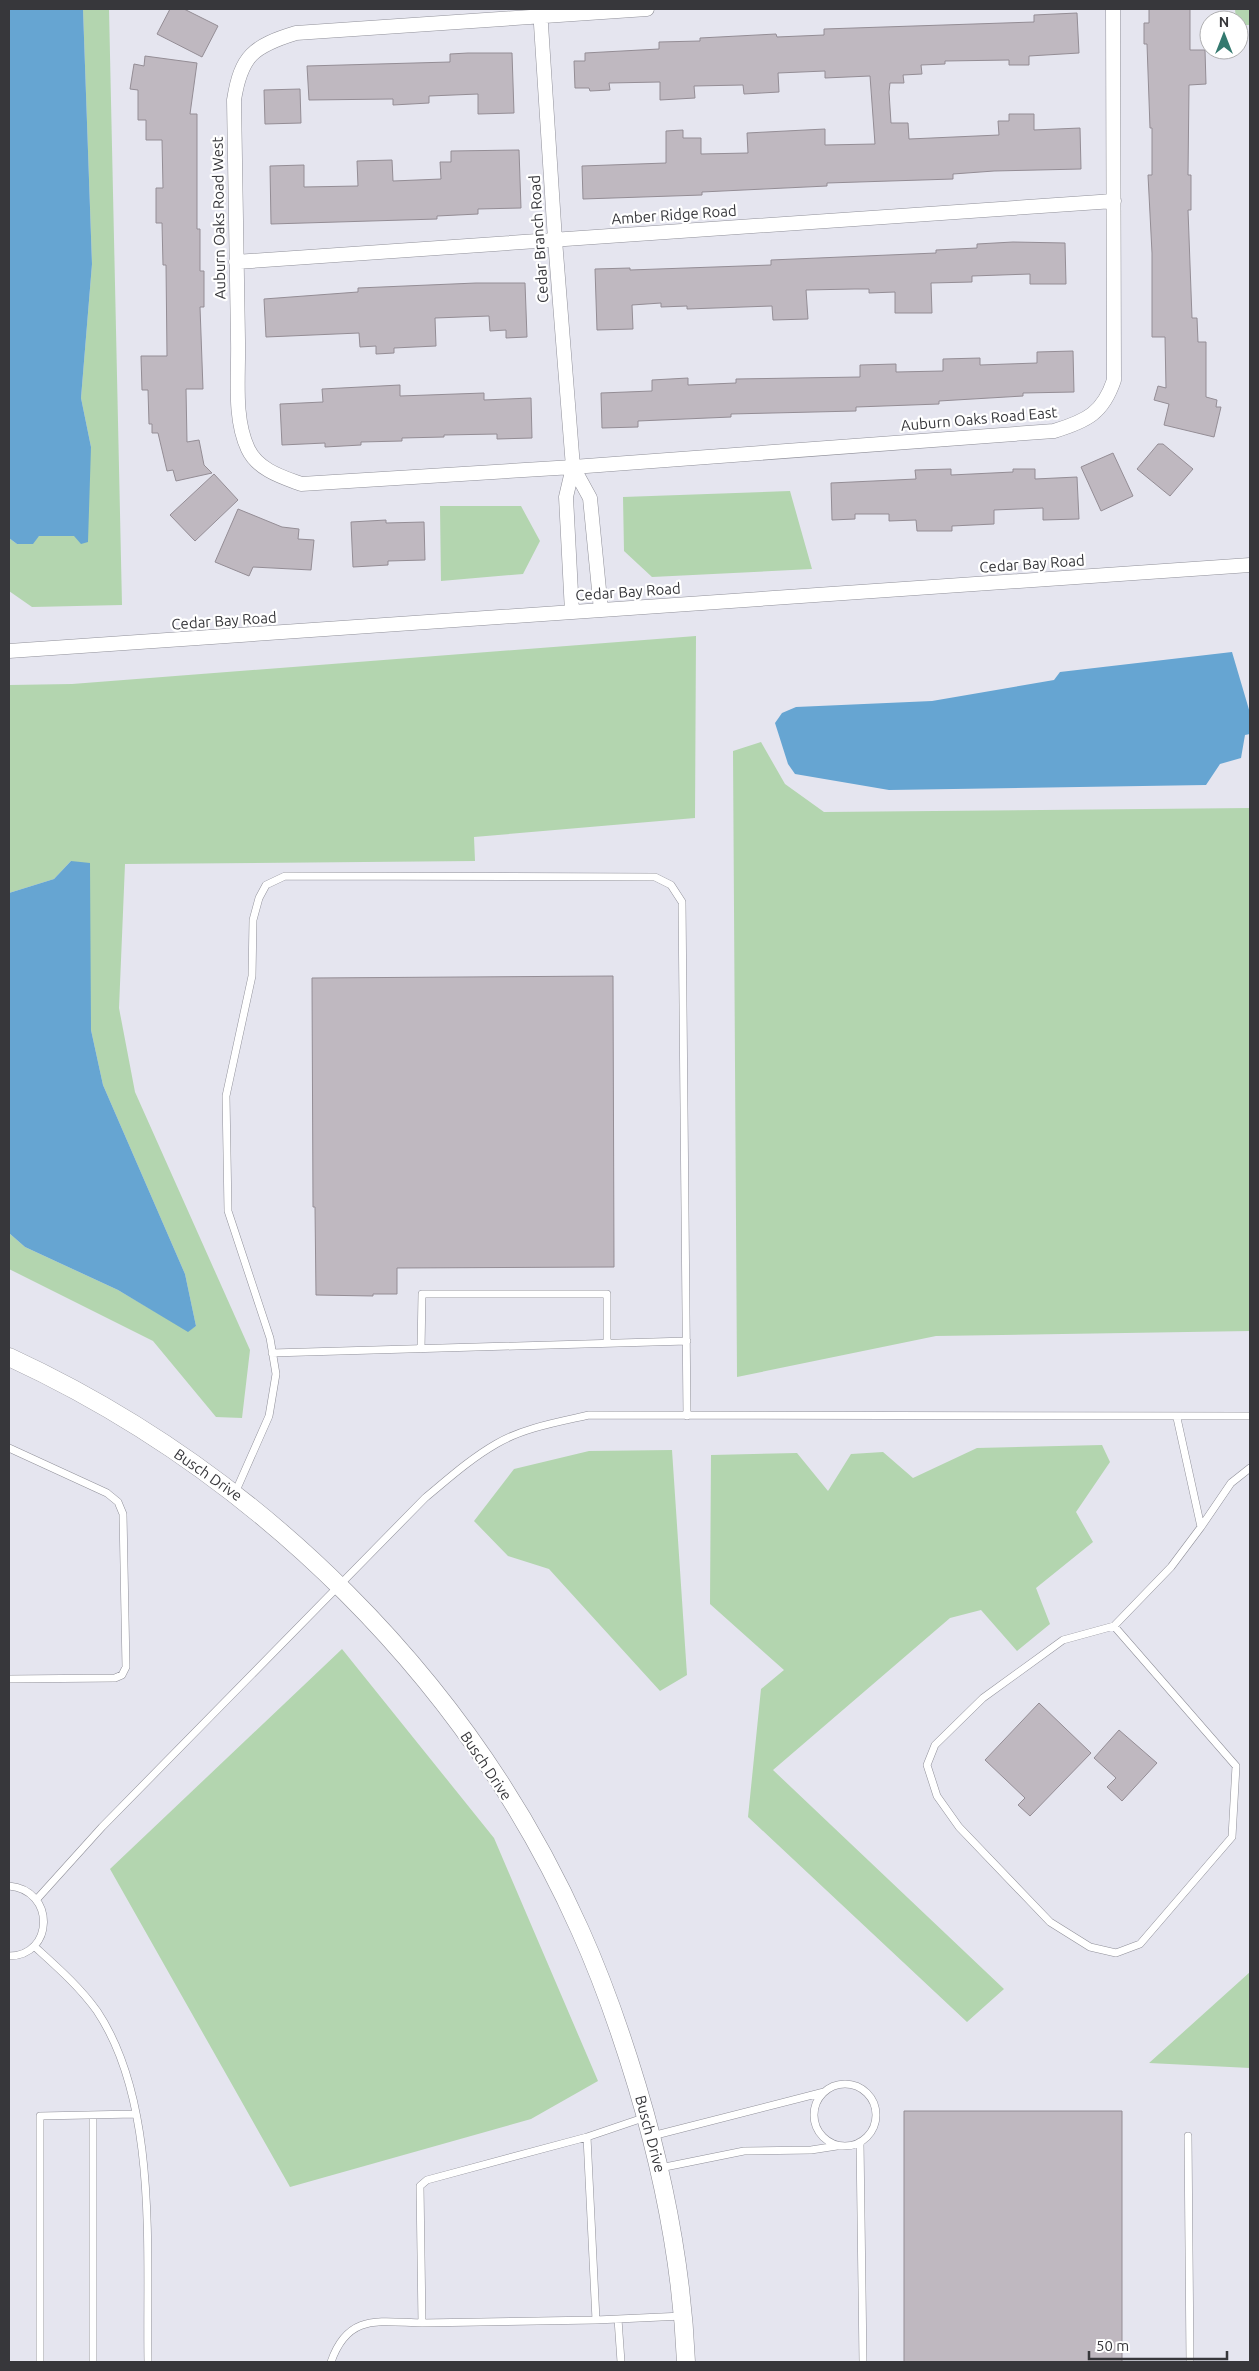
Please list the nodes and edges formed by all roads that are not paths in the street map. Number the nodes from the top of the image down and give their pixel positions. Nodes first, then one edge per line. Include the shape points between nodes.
1 (647, 9) edge
2 (1113, 9) edge
3 (540, 13) edge
4 (1114, 201) junction
5 (555, 240) junction
6 (236, 262) junction
7 (573, 467) junction
8 (1250, 565) edge
9 (601, 610) junction
10 (572, 612) junction
11 (9, 651) edge
12 (687, 1341) junction
13 (607, 1343) junction
14 (421, 1349) junction
15 (272, 1353) junction
16 (9, 1357) edge
17 (687, 1416) junction
18 (1250, 1416) edge
19 (1178, 1418) junction
20 (9, 1448) edge
21 (1250, 1468) edge
22 (235, 1494) junction
23 (1201, 1527) junction
24 (340, 1586) junction
25 (1114, 1626) junction
26 (9, 1679) edge
27 (9, 1886) edge
28 (37, 1900) junction
29 (34, 1946) junction
30 (9, 1956) edge
31 (825, 2092) junction
32 (135, 2114) junction
33 (93, 2115) junction
34 (646, 2117) junction
35 (652, 2136) junction
36 (1188, 2136) dead end
37 (587, 2137) junction
38 (860, 2142) junction
39 (840, 2146) junction
40 (660, 2168) junction
41 (683, 2316) junction
42 (618, 2319) junction
43 (596, 2320) junction
44 (422, 2323) junction
45 (40, 2362) edge
46 (93, 2362) edge
47 (148, 2362) edge
48 (331, 2362) edge
49 (621, 2362) edge
50 (686, 2362) edge
51 (863, 2362) edge
52 (1190, 2362) edge

1 - 3 street, Auburn Oaks Road West
2 - 4 street, Auburn Oaks Road East
3 - 5 street, Cedar Branch Road
3 - 6 street, Auburn Oaks Road West via 296,33 271,40 250,56 238,74 234,100
4 - 5 street, Amber Ridge Road
4 - 7 street, Auburn Oaks Road East via 1114,380 1108,398 1095,414 1076,424 1054,432
5 - 6 street, Amber Ridge Road
5 - 7 street, Cedar Branch Road
6 - 7 street, Auburn Oaks Road West via 240,423 249,450 276,475 301,484
7 - 9 street, Cedar Branch Road via 590,498
7 - 10 street, Cedar Branch Road via 566,497
8 - 9 street, Cedar Bay Road
9 - 10 street, Cedar Bay Road
10 - 11 street, Cedar Bay Road
12 - 13 lane
12 - 15 lane via 682,902 671,885 655,877 285,876 266,886 253,920 252,976 226,1096 228,1211 260,1305
12 - 17 lane
13 - 14 lane
13 - 14 lane via 607,1294 422,1294
14 - 15 lane
15 - 22 lane via 276,1374 269,1416
16 - 22 street, Busch Drive via 136,1427
17 - 19 lane
17 - 24 lane via 588,1415 543,1425 497,1443 425,1498
18 - 19 lane
19 - 23 lane
20 - 26 lane via 107,1492 118,1502 123,1514 126,1667 122,1675 115,1678
21 - 23 lane via 1231,1483
22 - 24 street, Busch Drive
23 - 25 lane via 1171,1567
24 - 28 lane via 102,1827
24 - 34 street, Busch Drive via 444,1704 536,1843 579,1928 618,2023
25 - 25 lane via 1063,1640 983,1698 935,1745 927,1765 937,1796 959,1828 1050,1922 1090,1947 1116,1953 1140,1944 1232,1837 1236,1766
27 - 28 lane via 29,1892
28 - 29 lane via 44,1924
29 - 30 lane via 27,1952
29 - 32 lane via 76,1984 97,2012 115,2046
31 - 35 lane
31 - 38 lane via 841,2084 852,2085 870,2096 875,2105 875,2121
31 - 39 lane via 815,2105 815,2120 823,2137
32 - 33 lane
32 - 47 lane via 145,2185
33 - 45 lane via 40,2116
33 - 46 lane
34 - 35 street, Busch Drive
34 - 37 lane
35 - 40 street, Busch Drive
36 - 52 lane
37 - 43 lane
37 - 44 lane via 428,2180 420,2186
38 - 39 lane
38 - 51 lane
39 - 40 lane via 736,2152
40 - 41 street, Busch Drive via 676,2251
41 - 42 lane
41 - 50 street, Busch Drive
42 - 43 lane
42 - 49 lane
43 - 44 lane
44 - 48 lane via 369,2322 354,2327 335,2350

